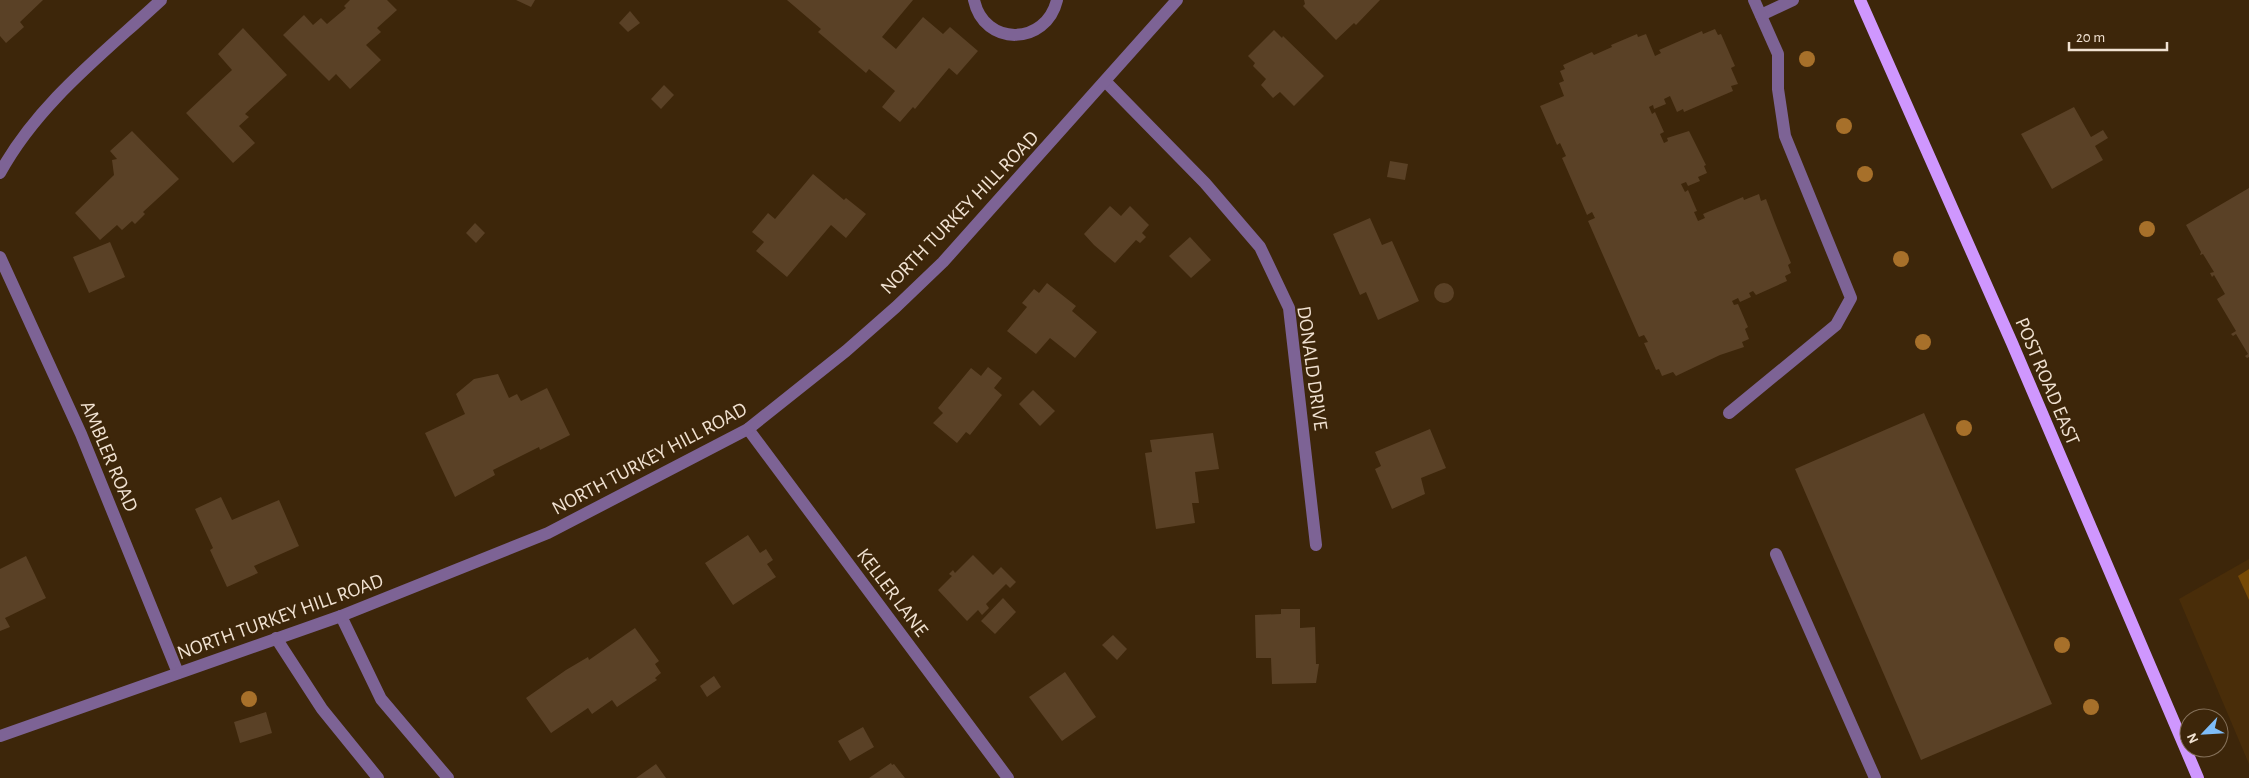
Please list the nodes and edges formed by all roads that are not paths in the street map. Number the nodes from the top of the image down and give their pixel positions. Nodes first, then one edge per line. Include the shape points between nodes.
1 (161, 0) edge
2 (974, 0) edge
3 (1057, 0) edge
4 (1177, 0) edge
5 (1754, 0) edge
6 (1793, 0) edge
7 (1860, 0) edge
8 (1761, 15) junction
9 (1106, 82) junction
10 (0, 173) edge
11 (0, 257) edge
12 (1729, 413) dead end
13 (748, 429) junction
14 (1316, 545) dead end
15 (1776, 554) dead end
16 (341, 616) junction
17 (276, 638) junction
18 (178, 673) junction
19 (0, 736) edge
20 (378, 778) edge
21 (448, 778) edge
22 (1008, 778) edge
23 (1875, 778) edge
24 (2198, 778) edge

1 - 10 street via 49,104 10,154
2 - 3 street via 979,15 988,25 1012,35 1038,29 1048,20
4 - 9 street, NORTH TURKEY HILL ROAD
5 - 8 street
6 - 8 street
7 - 24 main road, POST ROAD EAST via 2012,343
8 - 12 street via 1778,54 1778,89 1785,136 1850,298 1836,325
9 - 13 street, NORTH TURKEY HILL ROAD via 987,215 903,300 846,351
9 - 14 street, DONALD DRIVE via 1205,183 1260,247 1289,308
11 - 18 street, AMBLER ROAD via 81,434
13 - 16 street, NORTH TURKEY HILL ROAD via 548,533
13 - 22 street, KELLER LANE
15 - 23 street
16 - 17 street, NORTH TURKEY HILL ROAD
16 - 21 street via 381,699
17 - 18 street, NORTH TURKEY HILL ROAD
17 - 20 street via 322,709
18 - 19 street, NORTH TURKEY HILL ROAD

